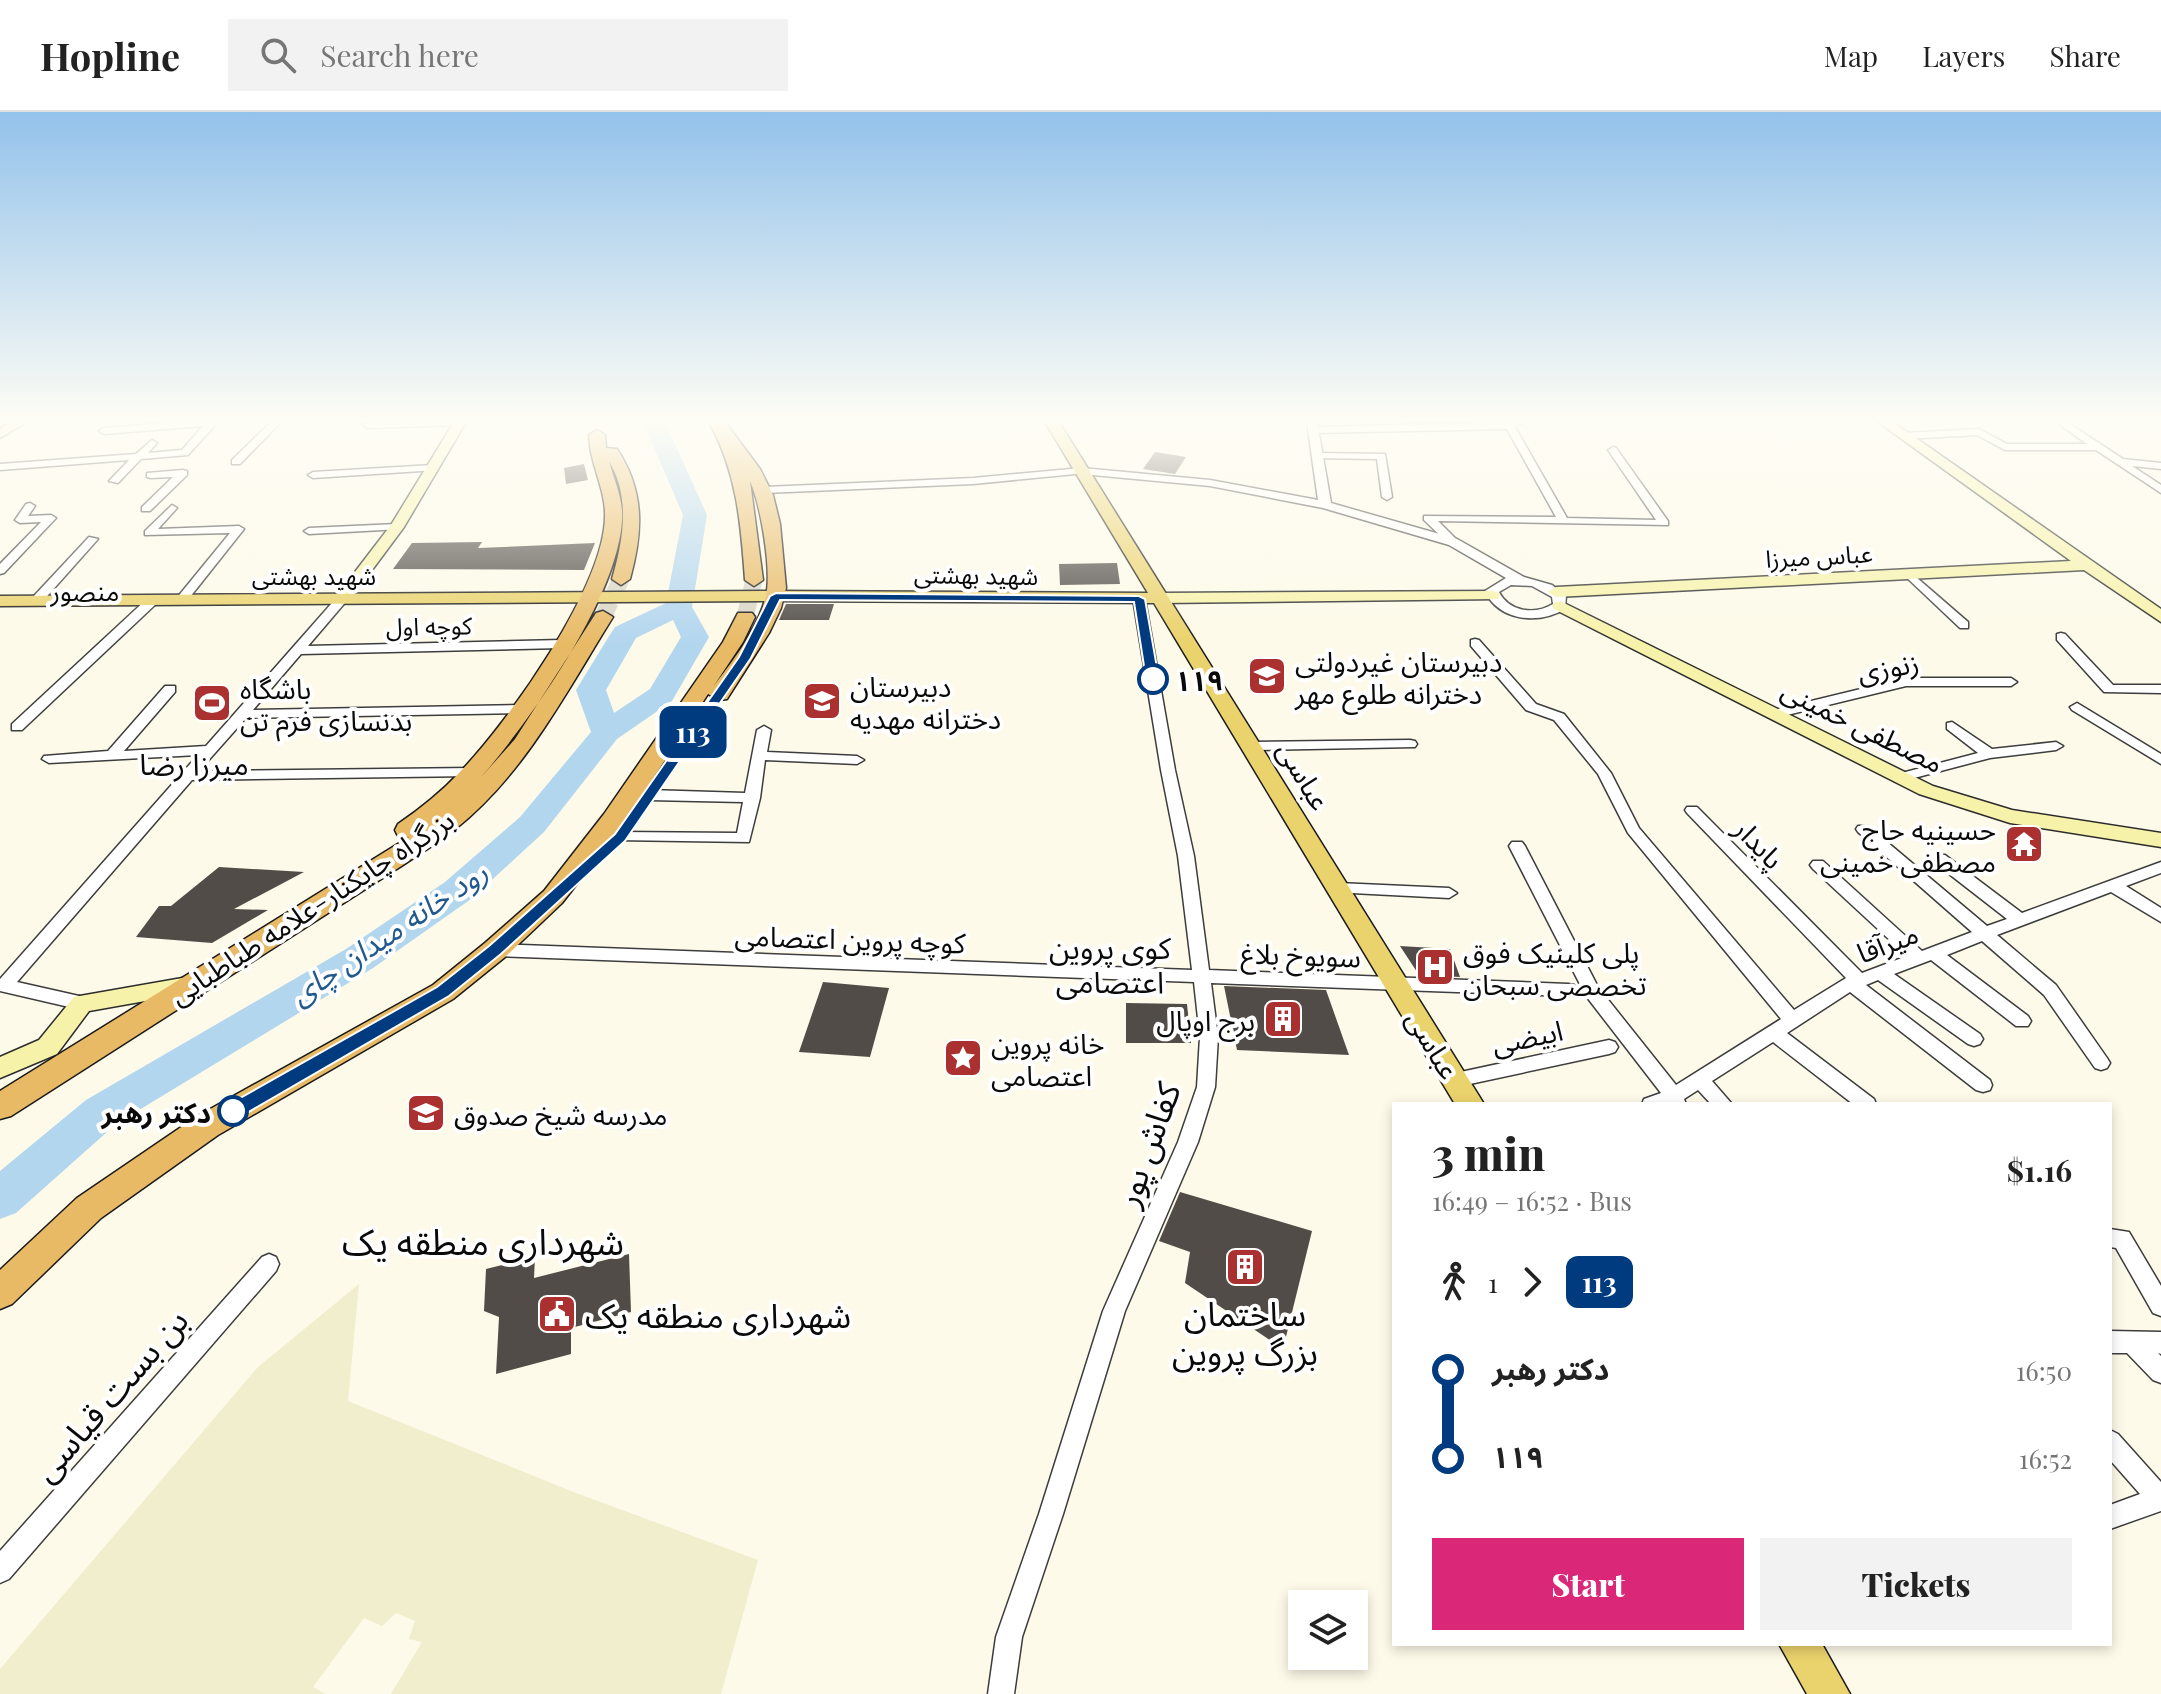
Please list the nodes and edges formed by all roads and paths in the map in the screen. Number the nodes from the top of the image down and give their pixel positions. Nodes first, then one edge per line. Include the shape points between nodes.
1 (160, 496) edge
2 (416, 496) edge
3 (608, 496) edge
4 (628, 496) edge
5 (748, 496) edge
6 (766, 496) edge
7 (1095, 496) edge
8 (1277, 496) edge
9 (1324, 496) edge
10 (1551, 496) edge
11 (1645, 496) edge
12 (1988, 496) edge
13 (1325, 505) junction
14 (30, 506) dead end
15 (1564, 522) junction
16 (397, 527) junction
17 (309, 531) dead end
18 (93, 539) dead end
19 (1453, 542) junction
20 (2085, 565) junction
21 (0, 571) edge
22 (1909, 574) junction
23 (621, 579) tunnel mouth
24 (754, 580) tunnel mouth
25 (1520, 580) junction
26 (776, 596) junction
27 (1493, 596) junction
28 (343, 598) junction
29 (182, 599) junction
30 (1150, 599) junction
31 (1558, 599) junction
32 (37, 600) junction
33 (153, 600) junction
34 (2, 602) edge
35 (744, 606) junction
36 (597, 608) junction
37 (2161, 617) edge
38 (1964, 625) dead end
39 (2061, 637) dead end
40 (1475, 643) dead end
41 (562, 644) junction
42 (297, 650) junction
43 (2011, 682) dead end
44 (170, 689) dead end
45 (2143, 689) junction
46 (2161, 689) edge
47 (2161, 701) edge
48 (2077, 707) dead end
49 (521, 709) junction
50 (241, 714) junction
51 (1775, 714) junction
52 (1952, 726) dead end
53 (17, 727) dead end
54 (764, 730) dead end
55 (1410, 744) dead end
56 (1252, 746) junction
57 (2056, 746) dead end
58 (210, 750) junction
59 (1989, 754) junction
60 (112, 756) junction
61 (760, 756) junction
62 (49, 759) dead end
63 (857, 760) dead end
64 (2161, 760) edge
65 (473, 772) junction
66 (187, 776) junction
67 (1899, 778) junction
68 (649, 795) junction
69 (753, 798) junction
70 (1692, 810) dead end
71 (1863, 829) dead end
72 (620, 837) junction
73 (2161, 840) edge
74 (1517, 846) dead end
75 (1940, 859) dead end
76 (1818, 865) dead end
77 (2160, 868) edge
78 (2112, 885) junction
79 (1338, 888) junction
80 (1449, 893) dead end
81 (553, 897) junction
82 (325, 901) junction
83 (2161, 916) edge
84 (2020, 920) junction
85 (1982, 934) junction
86 (495, 950) junction
87 (1926, 955) junction
88 (1880, 973) junction
89 (1203, 977) junction
90 (1855, 982) junction
91 (1397, 984) junction
92 (3, 985) edge
93 (188, 986) junction
94 (1568, 990) dead end
95 (82, 1003) junction
96 (1793, 1021) junction
97 (2022, 1021) dead end
98 (1774, 1033) junction
99 (1974, 1039) dead end
100 (1609, 1047) dead end
101 (2101, 1063) dead end
102 (0, 1068) edge
103 (1456, 1080) junction
104 (1699, 1080) junction
105 (1983, 1085) dead end
106 (1675, 1100) edge
107 (1469, 1102) edge
108 (1721, 1102) edge
109 (1864, 1102) edge
110 (0, 1107) edge
111 (2112, 1238) edge
112 (269, 1264) dead end
113 (0, 1293) edge
114 (2158, 1296) edge
115 (2121, 1342) edge
116 (2161, 1343) edge
117 (2161, 1372) edge
118 (2112, 1444) edge
119 (2160, 1499) edge
120 (2112, 1516) edge
121 (0, 1570) edge
122 (1800, 1646) edge
123 (1001, 1694) edge
124 (1830, 1694) edge

1 - 29 street via 146,509 172,508 149,533 239,529
2 - 16 main road
3 - 36 highway via 614,519
4 - 23 highway via 634,513 632,541
5 - 24 highway
6 - 26 highway
7 - 30 main road, عباسى
8 - 13 street
9 - 13 street
10 - 15 street
11 - 15 street via 1664,523
12 - 20 main road
13 - 19 street
14 - 21 street via 18,523 51,518
15 - 19 street via 1428,518
16 - 17 street
16 - 28 main road
18 - 32 street
19 - 25 street
20 - 22 main road, عباس میرزا
20 - 37 main road
22 - 31 main road, عباس میرزا
22 - 38 street
25 - 27 street via 1500,583
25 - 31 street via 1539,583
26 - 30 main road, شهید بهشتى
26 - 35 main road, شهید بهشتى
26 - 68 highway via 745,658
27 - 30 main road
27 - 31 street via 1504,607 1525,613 1547,613
28 - 29 main road, شهید بهشتى
28 - 36 main road, شهید بهشتى
28 - 42 street
29 - 33 main road, شهید بهشتى
30 - 56 main road, عباسى
30 - 89 street, کفاش پور via 1168,770
31 - 51 main road, مصطفی خمینی
32 - 33 main road, شهید بهشتى
32 - 34 main road, شهید بهشتى
33 - 53 street
35 - 36 main road, شهید بهشتى via 629,598
35 - 81 highway via 733,642 613,820
36 - 41 highway
36 - 82 highway, بزرگراه چایکنار-علامه طباطبایی via 524,743 490,783 446,824
39 - 45 street via 2109,689
40 - 96 street via 1531,707 1559,717 1604,773 1633,830
41 - 42 street, کوچه اول
41 - 49 highway
42 - 50 street
43 - 51 street, زنوزی via 1906,682
44 - 60 street
45 - 46 street
45 - 47 street
48 - 64 street
49 - 50 street
49 - 65 highway
50 - 58 street
51 - 67 main road, مصطفی خمینی
52 - 59 street
54 - 61 street
55 - 56 street
56 - 79 main road, عباسى
57 - 59 street
58 - 60 street
58 - 66 street
59 - 67 street
60 - 62 street
61 - 63 street
61 - 69 street
65 - 66 street
65 - 82 highway
66 - 92 street
67 - 73 main road, مصطفی خمینی via 2010,816
68 - 69 street
68 - 72 highway
69 - 72 street via 744,838
70 - 90 street, پایدار
71 - 85 street
72 - 81 highway
74 - 106 street via 1592,991
75 - 84 street
76 - 87 street
77 - 78 street, میرآقا
78 - 83 street
78 - 84 street, میرآقا
79 - 80 street
79 - 91 main road, عباسى
81 - 86 highway
82 - 93 highway, بزرگراه چایکنار-علامه طباطبایی
84 - 85 street, میرآقا
85 - 87 street, میرآقا
85 - 101 street via 2050,990
86 - 89 street, کوچه پروین اعتصامی
86 - 113 highway via 443,992 207,1126 101,1200
87 - 88 street, میرآقا
87 - 97 street
88 - 90 street, میرآقا
88 - 99 street
89 - 91 street, سویوخ بلاغ
89 - 123 street, کفاش پور via 1209,1037 1199,1113 1114,1311 1009,1637
90 - 96 street, میرآقا
90 - 105 street, پایدار
91 - 94 street, سویوخ بلاغ
91 - 103 main road, عباسی
92 - 95 street
93 - 95 main road
93 - 110 highway, بزرگراه چایکنار-علامه طباطبایی
95 - 102 main road via 48,1047
96 - 98 street, میرآقا
98 - 104 street, میرآقا
98 - 109 street
100 - 103 street, ابیضی
103 - 107 main road, عباسی
104 - 106 street, میرآقا
104 - 108 street
111 - 114 street via 2122,1239
112 - 121 street, بن بست قیاسی
115 - 116 street
115 - 117 street
118 - 119 street
119 - 120 street
122 - 124 main road

